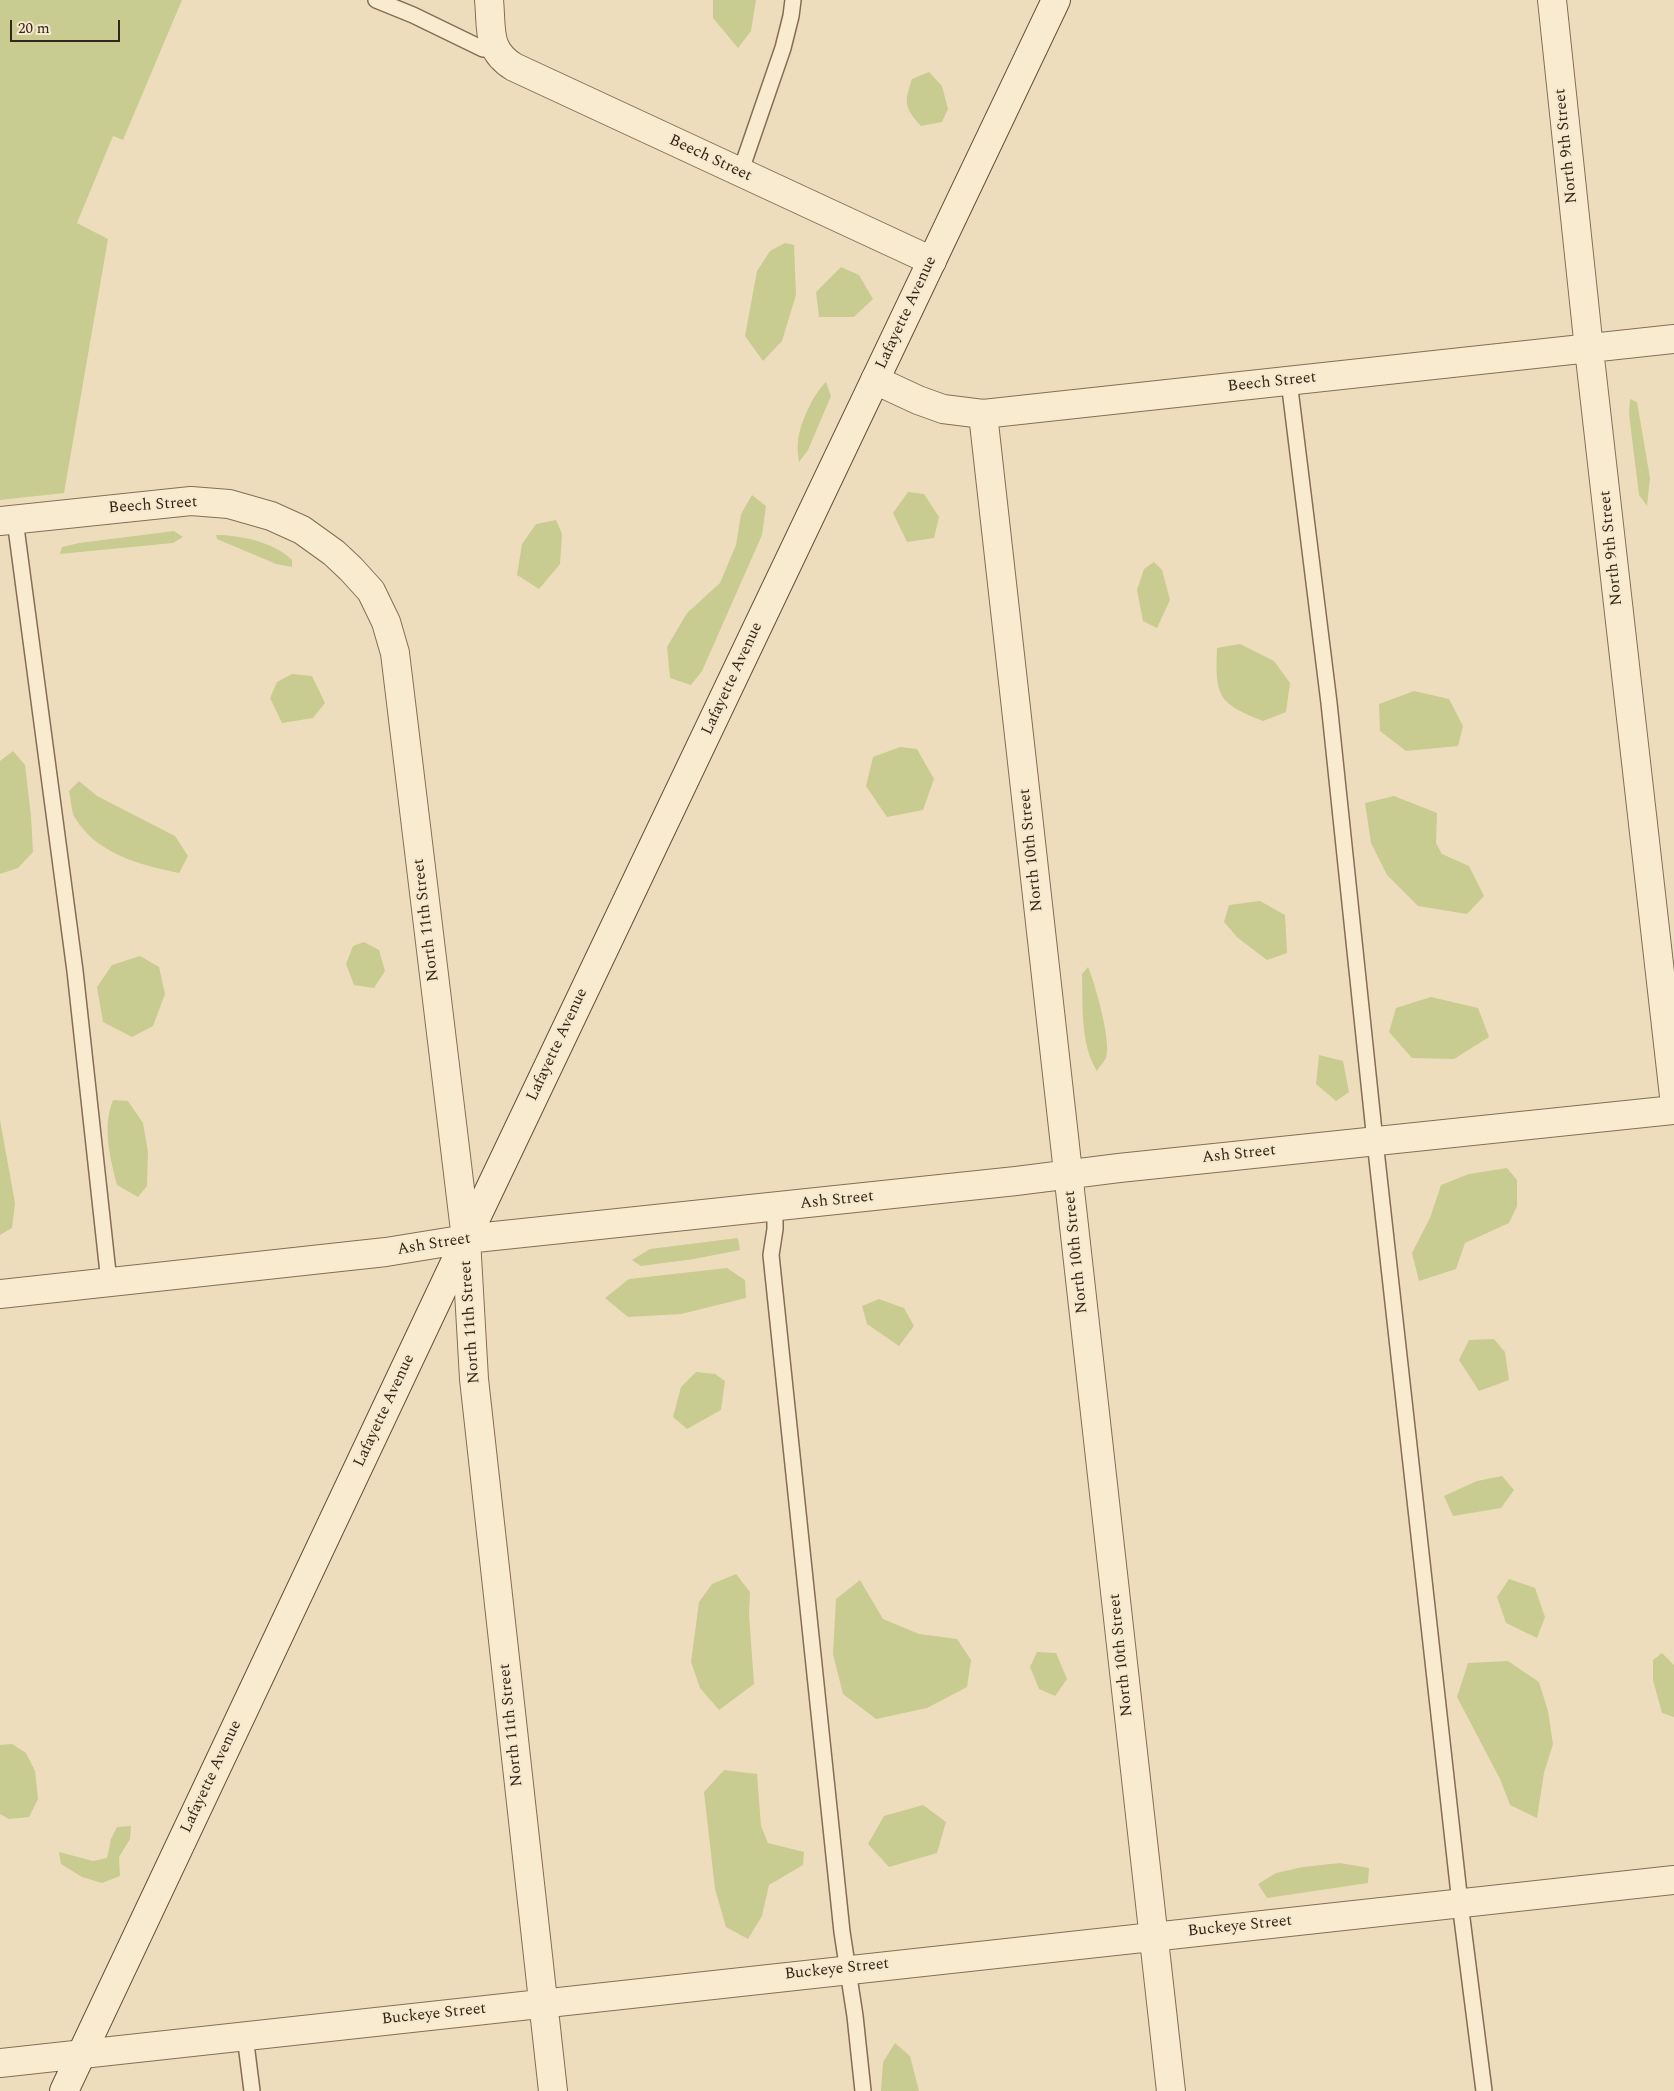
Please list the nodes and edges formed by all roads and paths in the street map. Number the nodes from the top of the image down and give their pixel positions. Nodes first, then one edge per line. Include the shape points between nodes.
1 (376, 0) edge
2 (489, 0) edge
3 (792, 0) edge
4 (1056, 0) edge
5 (1552, 0) edge
6 (494, 49) junction
7 (740, 173) junction
8 (932, 261) junction
9 (1674, 339) edge
10 (1589, 349) junction
11 (875, 380) junction
12 (1289, 381) junction
13 (983, 414) junction
14 (8, 520) edge
15 (302, 530) joint
16 (1674, 1096) edge
17 (1674, 1110) edge
18 (1375, 1141) junction
19 (1068, 1174) junction
20 (775, 1207) junction
21 (466, 1239) junction
22 (109, 1282) junction
23 (0, 1294) edge
24 (1674, 1880) edge
25 (1460, 1903) junction
26 (1154, 1936) junction
27 (848, 1969) junction
28 (542, 2002) junction
29 (245, 2036) junction
30 (82, 2053) junction
31 (0, 2063) edge
32 (64, 2091) edge
33 (252, 2091) edge
34 (553, 2091) edge
35 (863, 2091) edge
36 (1171, 2091) edge
37 (1484, 2091) edge

1 - 6 lane via 483,49
2 - 6 street
3 - 7 lane via 783,48
4 - 8 street, Lafayette Avenue
5 - 10 street, North 9th Street
6 - 7 street, Beech Street via 514,67
7 - 8 street, Beech Street
8 - 11 street, Lafayette Avenue
9 - 10 street, Beech Street
10 - 12 street, Beech Street
10 - 16 street, North 9th Street
11 - 13 street, Beech Street via 943,409
11 - 21 street, Lafayette Avenue
12 - 13 street, Beech Street
12 - 18 lane via 1329,703
13 - 19 street, North 10th Street
14 - 15 street, Beech Street via 191,501 229,504 271,516
14 - 22 lane via 75,971
15 - 21 street, North 11th Street via 334,553 371,591 386,622 395,653
17 - 18 street, Ash Street
18 - 19 street, Ash Street
18 - 25 lane
19 - 20 street, Ash Street
19 - 26 street, North 10th Street
20 - 21 street, Ash Street
20 - 27 lane via 772,1255
21 - 22 street, Ash Street via 386,1252
21 - 28 street, North 11th Street via 474,1379
21 - 30 street, Lafayette Avenue
22 - 23 street, Ash Street
24 - 25 street, Buckeye Street
25 - 26 street, Buckeye Street
25 - 37 lane
26 - 27 street, Buckeye Street
26 - 36 street, North 10th Street
27 - 28 street, Buckeye Street
27 - 35 lane
28 - 29 street, Buckeye Street
28 - 34 street, North 11th Street
29 - 30 street, Buckeye Street
29 - 33 lane
30 - 31 street, Buckeye Street
30 - 32 street, Lafayette Avenue

